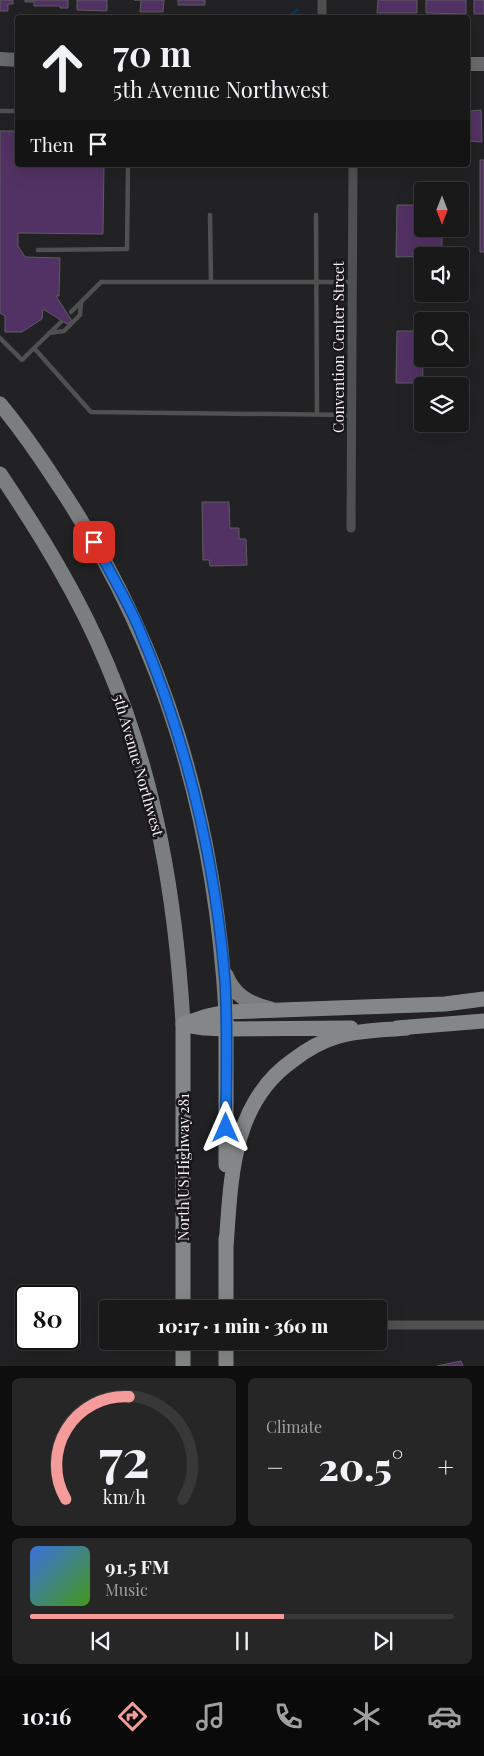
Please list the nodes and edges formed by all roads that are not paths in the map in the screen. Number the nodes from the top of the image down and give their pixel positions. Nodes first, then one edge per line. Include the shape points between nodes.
1 (322, 0) edge
2 (322, 15) edge
3 (0, 60) edge
4 (15, 60) edge
5 (470, 64) edge
6 (484, 64) edge
7 (0, 111) edge
8 (15, 111) edge
9 (128, 167) edge
10 (353, 167) edge
11 (210, 214) dead end
12 (316, 214) dead end
13 (38, 250) dead end
14 (211, 282) junction
15 (316, 282) junction
16 (352, 282) junction
17 (81, 302) junction
18 (71, 312) dead end
19 (61, 322) dead end
20 (49, 333) junction
21 (0, 338) edge
22 (34, 348) junction
23 (0, 404) edge
24 (317, 415) junction
25 (352, 415) junction
26 (0, 474) edge
27 (351, 528) dead end
28 (223, 962) junction
29 (484, 998) edge
30 (278, 1010) junction
31 (226, 1012) junction
32 (484, 1021) edge
33 (183, 1024) junction
34 (407, 1028) junction
35 (226, 1029) junction
36 (226, 1248) junction
37 (183, 1300) edge
38 (226, 1300) edge
39 (387, 1325) edge
40 (484, 1326) edge
41 (183, 1350) edge
42 (226, 1350) edge
43 (183, 1366) edge
44 (226, 1366) edge

1 - 2 street
3 - 4 main road
5 - 6 main road
7 - 8 lane
9 - 13 lane via 127,249
10 - 16 street, Convention Center Street
11 - 14 lane
12 - 15 lane
14 - 15 lane
14 - 17 lane via 101,282
15 - 16 lane
15 - 24 lane
16 - 25 street, Convention Center Street
17 - 18 lane
17 - 20 lane via 80,314 64,331
19 - 20 lane
20 - 22 lane
21 - 22 lane via 22,360
22 - 24 lane via 91,412
23 - 28 main road via 82,521 130,610 165,694 205,836
24 - 25 lane
25 - 27 street, Convention Center Street
26 - 33 main road, 5th Avenue Northwest via 34,524 73,593 107,664 131,728 152,800 167,869 180,963
28 - 30 main road via 226,977 238,994 257,1006
28 - 31 main road
29 - 30 highway via 445,1004
30 - 31 highway
31 - 33 highway
31 - 35 highway
32 - 34 highway
33 - 35 highway
33 - 37 highway, North US Highway 281
34 - 35 highway
34 - 36 highway via 354,1033 319,1044 288,1064 266,1085 247,1116 236,1147
35 - 36 highway
36 - 38 highway
39 - 40 street
41 - 43 highway
42 - 44 highway

